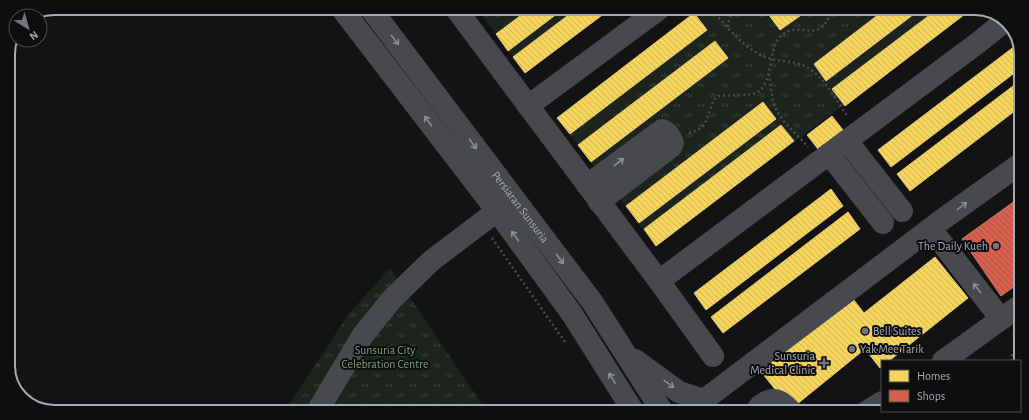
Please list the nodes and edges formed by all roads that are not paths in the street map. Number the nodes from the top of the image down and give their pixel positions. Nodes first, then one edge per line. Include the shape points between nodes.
1 (346, 15) edge
2 (376, 15) edge
3 (460, 15) edge
4 (651, 15) edge
5 (1001, 24) edge
6 (528, 106) junction
7 (853, 136) junction
8 (672, 140) road end
9 (824, 157) junction
10 (1014, 168) edge
11 (593, 193) junction
12 (902, 211) dead end
13 (489, 217) junction
14 (883, 224) dead end
15 (931, 229) junction
16 (659, 281) junction
17 (1010, 313) edge
18 (626, 353) junction
19 (713, 356) dead end
20 (944, 360) edge
21 (321, 405) edge
22 (629, 405) edge
23 (658, 405) edge
24 (704, 405) edge
25 (707, 405) edge
26 (760, 405) edge
27 (783, 405) edge

13 -> 1 street, Persiaran Sunsuria
2 -> 18 street, Persiaran Sunsuria via 593,303
3 - 6 street
4 - 6 street
5 - 7 street
6 - 11 street
7 - 9 street
7 - 12 street
8 - 11 street via 662,130
9 - 14 street
9 - 16 street
15 -> 10 street
11 - 16 street
13 - 21 street via 431,261 392,299 363,335
22 -> 13 street, Persiaran Sunsuria via 572,314
17 -> 15 street
15 - 25 street
16 - 19 street
17 - 20 street
18 - 23 street, Persiaran Sunsuria
18 -> 24 street via 680,392
26 - 27 street via 770,399

